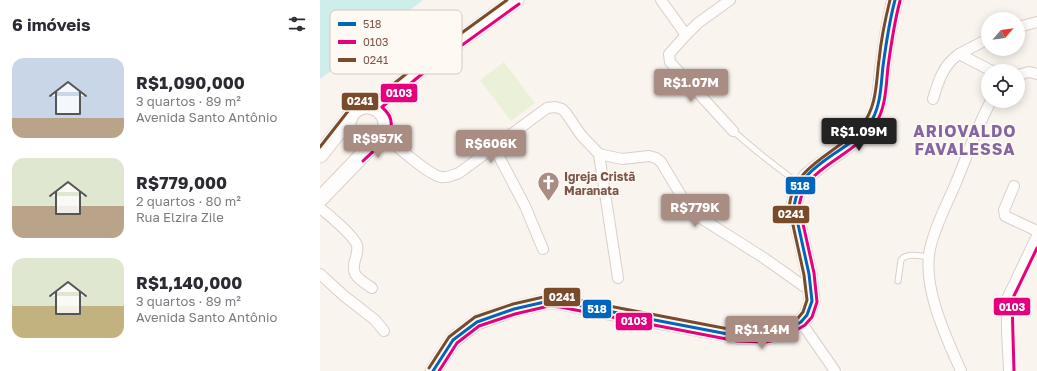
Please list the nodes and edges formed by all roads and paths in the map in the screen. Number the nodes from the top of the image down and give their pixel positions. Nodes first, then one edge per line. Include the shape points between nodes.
1 (516, 0) edge
2 (661, 0) edge
3 (730, 0) edge
4 (895, 0) edge
5 (1037, 22) edge
6 (1025, 25) edge
7 (686, 35) junction
8 (462, 39) edge
9 (981, 43) edge
10 (958, 54) junction
11 (981, 66) edge
12 (1025, 73) edge
13 (414, 74) edge
14 (1037, 74) edge
15 (933, 99) dead end
16 (373, 107) junction
17 (988, 108) edge
18 (350, 117) junction
19 (733, 131) joint
20 (380, 138) junction
21 (494, 147) junction
22 (320, 154) edge
23 (598, 154) junction
24 (800, 185) junction
25 (1014, 186) dead end
26 (320, 199) edge
27 (320, 208) edge
28 (1037, 231) edge
29 (1037, 236) edge
30 (543, 249) dead end
31 (929, 257) junction
32 (320, 274) edge
33 (618, 278) dead end
34 (898, 281) dead end
35 (372, 288) dead end
36 (812, 292) junction
37 (801, 322) junction
38 (384, 331) dead end
39 (433, 371) edge
40 (835, 371) edge
41 (961, 371) edge
42 (1009, 371) edge

1 - 8 street
2 - 7 street
3 - 7 street
4 - 24 street via 879,102 874,116 861,133 811,172
5 - 6 street
7 - 19 street via 669,54 669,60
9 - 10 street
10 - 11 street
10 - 15 street via 943,70
12 - 14 street
13 - 16 street
16 - 18 street via 360,108
16 - 20 street via 385,119 386,127
17 - 31 street via 940,218
18 - 20 street via 349,129 354,138 365,143
18 - 22 street
19 - 24 lane
20 - 21 street via 431,173 441,177 459,173
20 - 26 street
21 - 23 street via 547,108 555,106 566,113
21 - 30 street via 525,206
23 - 33 street
23 - 36 street via 622,159 649,156 656,158 696,215
24 - 36 street via 794,206
25 - 28 street via 1004,210 1005,216
27 - 35 street via 357,245 354,273
29 - 42 street via 1007,299
31 - 34 lane via 909,255 903,258
31 - 41 street via 930,283 939,320
32 - 38 street via 375,320
36 - 37 street via 811,308
37 - 39 street via 773,336 738,336 549,301 514,309 477,322 453,340
37 - 40 street

